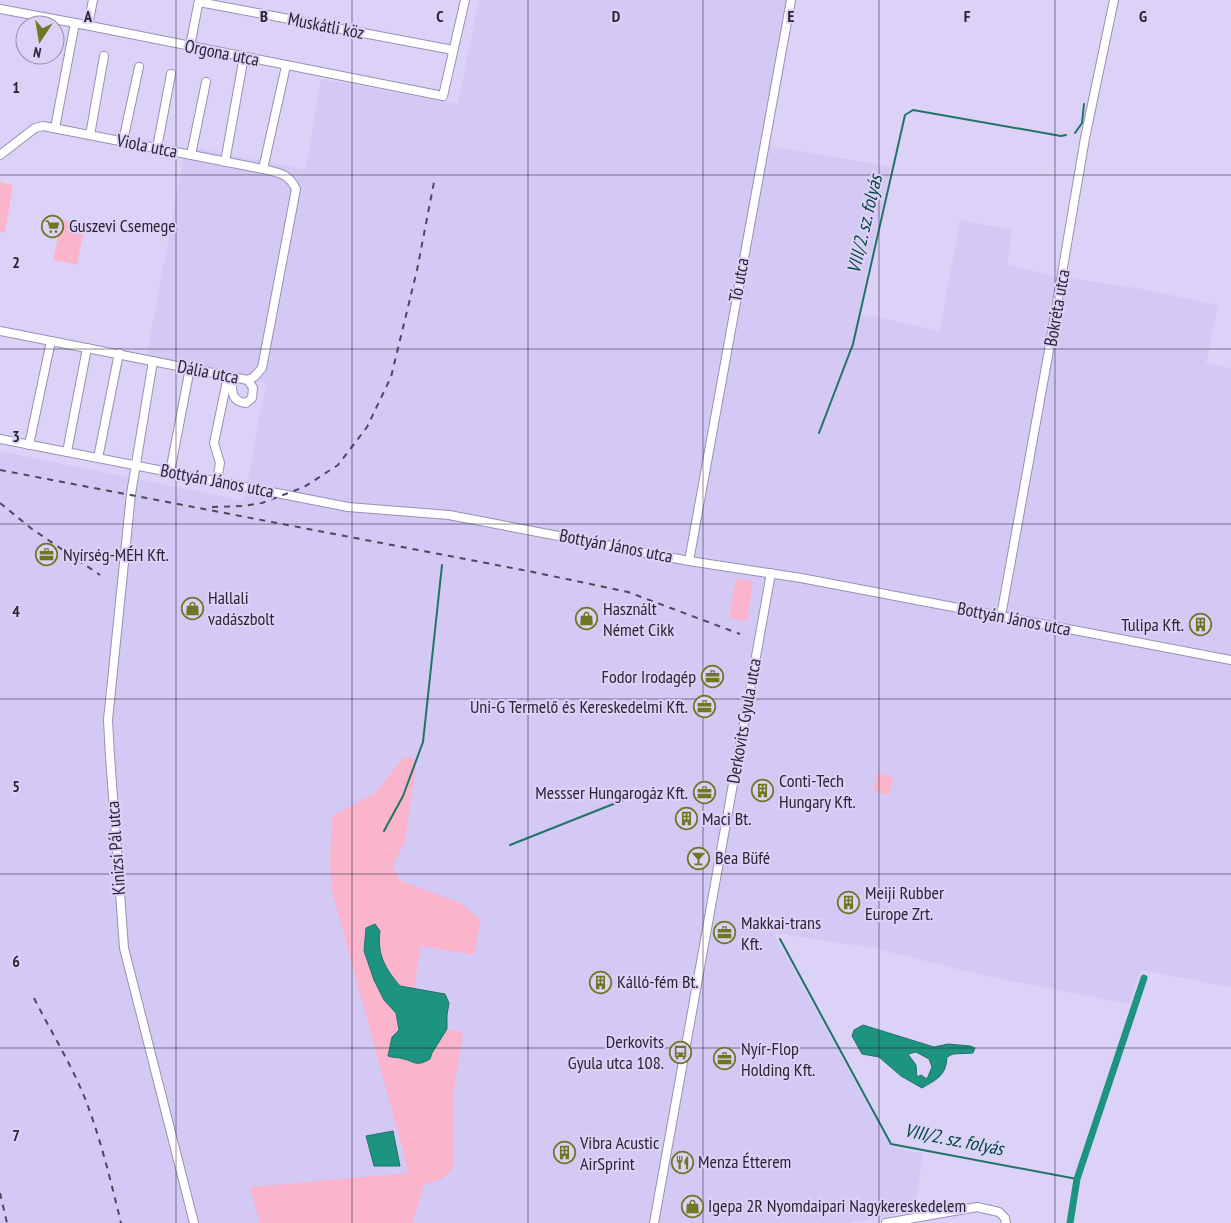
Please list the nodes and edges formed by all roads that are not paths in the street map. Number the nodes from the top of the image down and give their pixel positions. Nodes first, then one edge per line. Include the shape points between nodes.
1 (93, 0) edge
2 (465, 0) edge
3 (791, 0) edge
4 (1114, 0) edge
5 (199, 1) edge
6 (0, 9) edge
7 (74, 23) junction
8 (88, 25) junction
9 (190, 46) junction
10 (453, 50) junction
11 (104, 56) dead end
12 (244, 56) junction
13 (286, 66) junction
14 (139, 67) dead end
15 (171, 74) dead end
16 (206, 82) dead end
17 (55, 128) junction
18 (90, 135) junction
19 (123, 141) junction
20 (157, 148) junction
21 (0, 155) edge
22 (191, 155) junction
23 (225, 162) junction
24 (263, 169) junction
25 (296, 189) joint
26 (0, 331) edge
27 (51, 341) junction
28 (87, 348) junction
29 (119, 354) junction
30 (153, 361) junction
31 (190, 368) junction
32 (229, 376) junction
33 (248, 380) junction
34 (0, 439) edge
35 (29, 445) junction
36 (67, 452) junction
37 (98, 458) junction
38 (136, 465) junction
39 (170, 472) junction
40 (217, 482) junction
41 (690, 561) junction
42 (771, 573) junction
43 (1001, 616) junction
44 (1231, 660) edge
45 (194, 1223) edge
46 (654, 1223) edge
47 (886, 1223) edge
48 (1006, 1223) edge

1 - 8 street
2 - 10 street
3 - 41 street, Tó utca
4 - 43 street, Bokréta utca via 1085,138
5 - 9 street
5 - 10 street, Muskátli köz
6 - 7 street, Orgona utca
7 - 8 street, Orgona utca
7 - 17 street
8 - 9 street, Orgona utca
9 - 12 street, Orgona utca
10 - 13 street, Orgona utca via 443,96
11 - 18 street
12 - 13 street, Orgona utca
12 - 23 street
13 - 24 street
14 - 19 street
15 - 20 street
16 - 22 street
17 - 18 street, Viola utca
17 - 21 street, Viola utca via 35,128
18 - 19 street, Viola utca
19 - 20 street, Viola utca
20 - 22 street, Viola utca
22 - 23 street, Viola utca
23 - 24 street, Viola utca
24 - 25 street, Viola utca via 286,175
25 - 33 street, Dália utca via 262,368
26 - 27 street, Dália utca
27 - 28 street, Dália utca
27 - 35 street
28 - 29 street, Dália utca
28 - 36 street
29 - 30 street, Dália utca
29 - 37 street
30 - 31 street, Dália utca
30 - 38 street, Kinizsi Pál utca
31 - 32 street, Dália utca
31 - 39 street
32 - 33 street, Dália utca
32 - 33 street via 231,392 240,402 246,403 252,398 253,388
32 - 40 street via 214,444 220,463
34 - 35 street, Bottyán János utca
35 - 36 street, Bottyán János utca
36 - 37 street, Bottyán János utca
37 - 38 street, Bottyán János utca
38 - 39 street, Bottyán János utca
38 - 45 street, Kinizsi Pál utca via 108,720 120,902 124,948
39 - 40 street, Bottyán János utca
40 - 41 street, Bottyán János utca via 348,507 449,515
41 - 42 street, Bottyán János utca
42 - 43 street, Bottyán János utca
42 - 46 street, Derkovits Gyula utca
43 - 44 street, Bottyán János utca
47 - 48 street via 976,1207 999,1212

